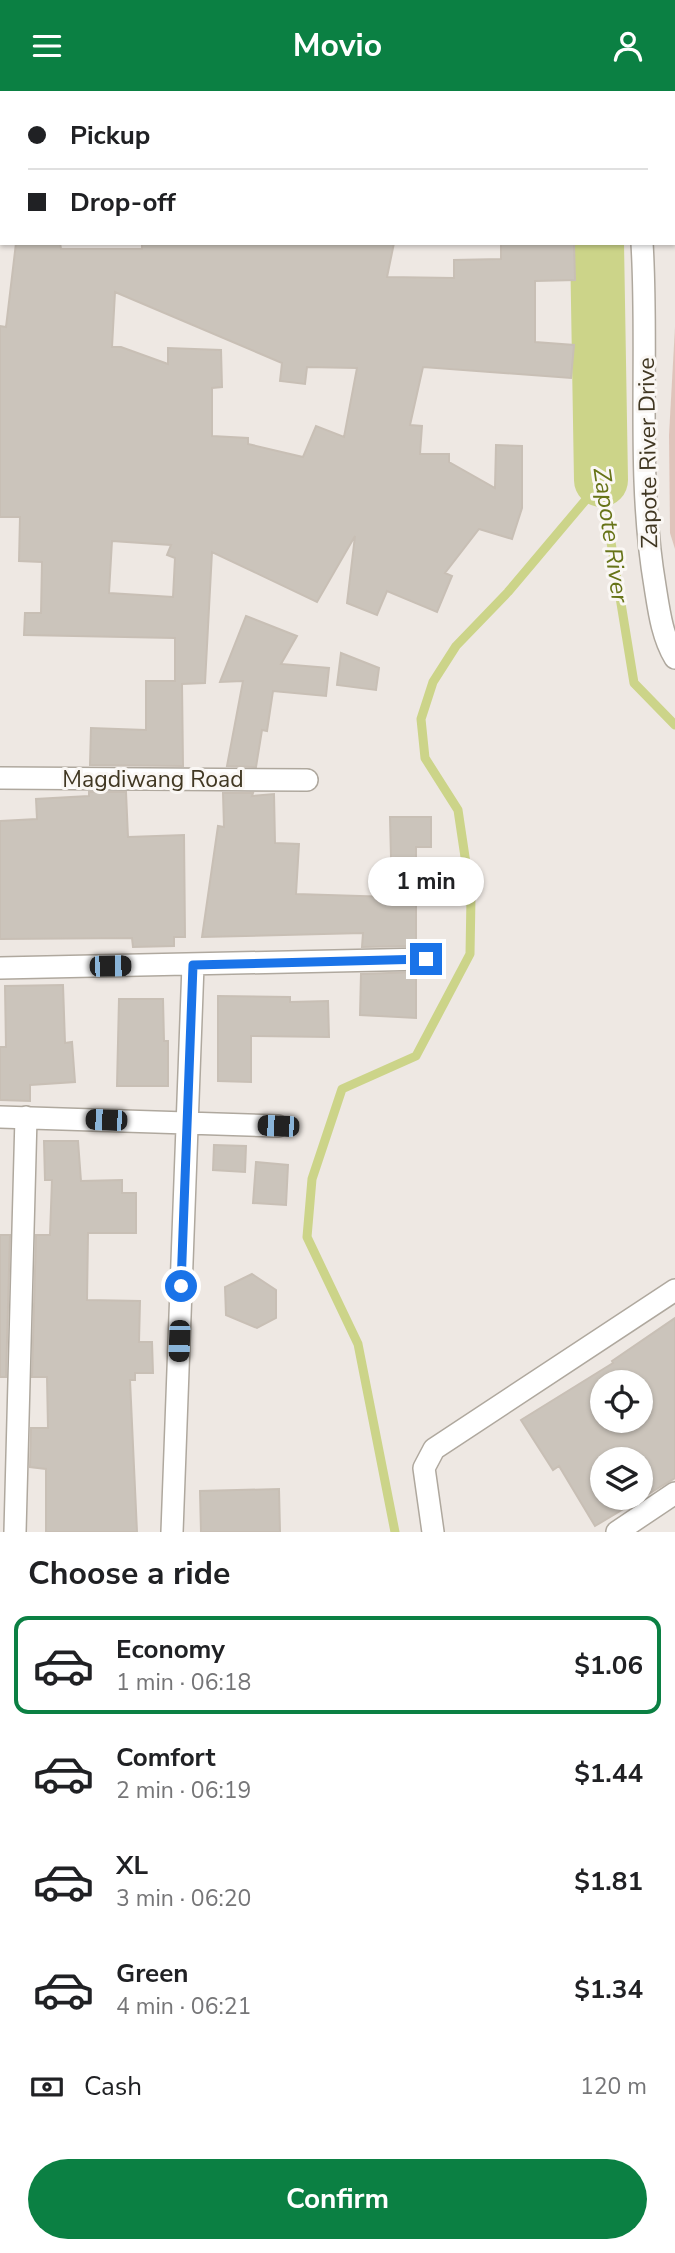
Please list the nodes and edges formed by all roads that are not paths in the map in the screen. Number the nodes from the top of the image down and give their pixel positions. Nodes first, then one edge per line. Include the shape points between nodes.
1 (642, 245) edge
2 (675, 658) edge
3 (0, 778) edge
4 (307, 780) dead end
5 (426, 959) dead end
6 (193, 965) junction
7 (0, 968) edge
8 (0, 1117) edge
9 (26, 1117) junction
10 (187, 1122) junction
11 (278, 1126) dead end
12 (675, 1290) edge
13 (675, 1493) edge
14 (15, 1532) edge
15 (172, 1532) edge
16 (433, 1532) edge
17 (617, 1532) edge

1 - 2 street, Zapote River Drive via 646,531 662,623
3 - 4 street, Magdiwang Road
5 - 6 street
6 - 7 street
6 - 10 street
8 - 9 street
9 - 10 street
9 - 14 street
10 - 11 street
10 - 15 street
12 - 16 street via 434,1449 424,1468
13 - 17 street

